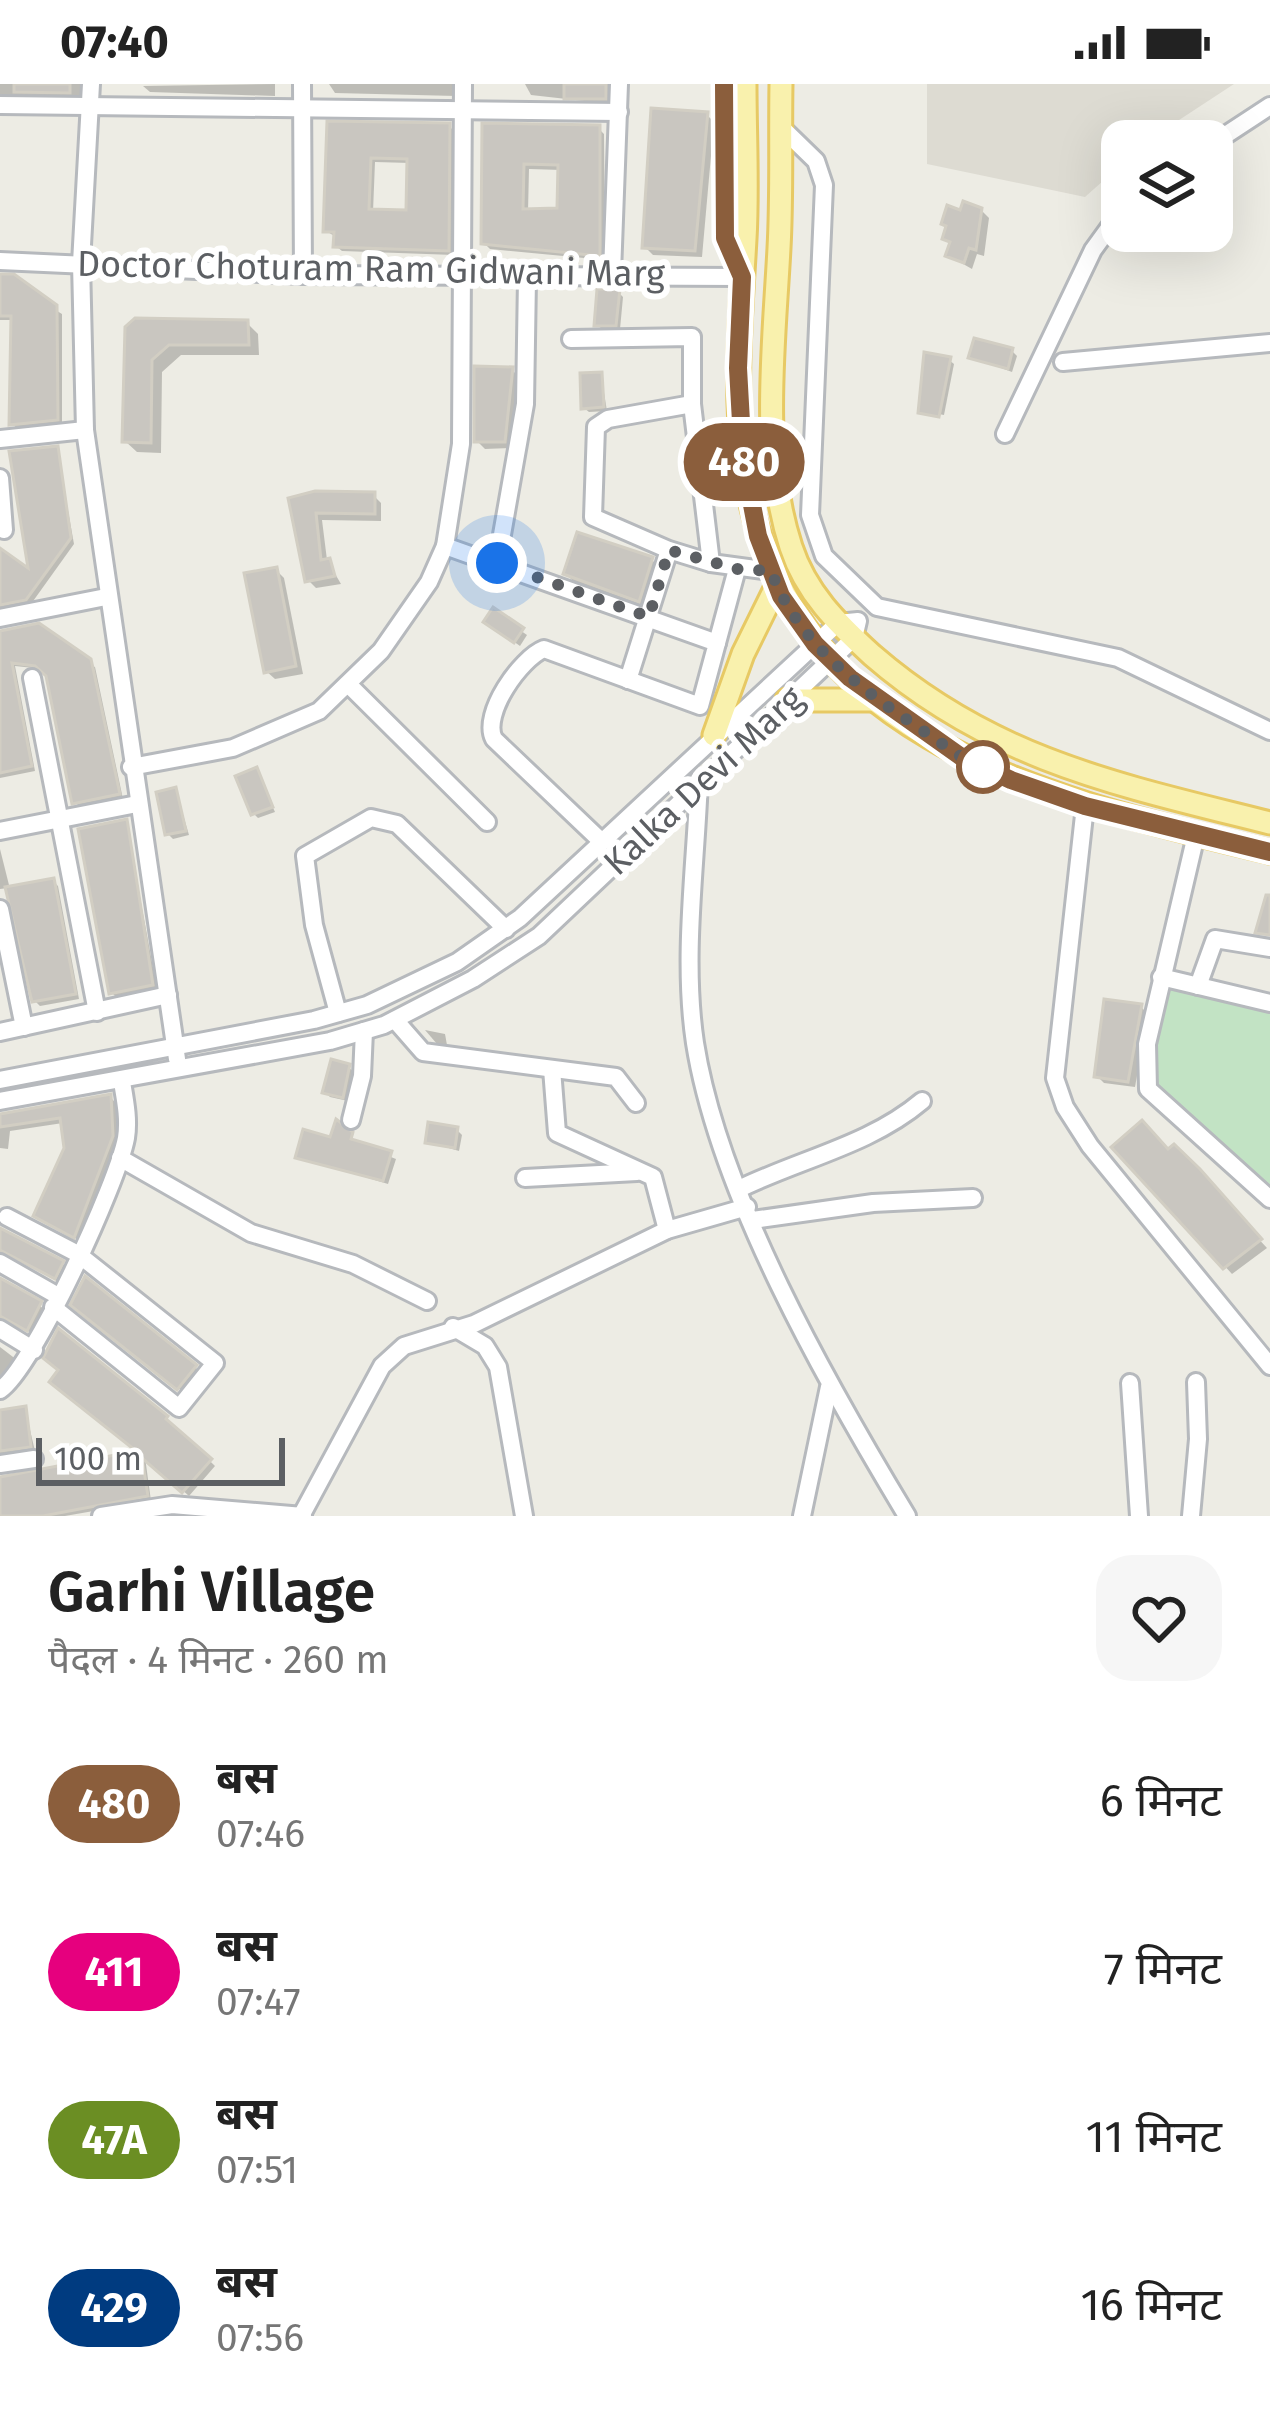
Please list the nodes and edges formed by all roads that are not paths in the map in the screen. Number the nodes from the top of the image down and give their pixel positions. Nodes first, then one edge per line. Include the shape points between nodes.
1 (91, 84) edge
2 (302, 84) edge
3 (463, 84) edge
4 (619, 84) edge
5 (724, 84) edge
6 (746, 84) edge
7 (781, 84) edge
8 (0, 104) edge
9 (90, 105) junction
10 (1270, 106) edge
11 (302, 110) junction
12 (463, 110) junction
13 (619, 112) junction
14 (781, 127) junction
15 (1233, 130) edge
16 (1101, 240) edge
17 (0, 261) edge
18 (81, 262) junction
19 (612, 273) junction
20 (303, 274) junction
21 (742, 277) junction
22 (462, 278) junction
23 (527, 278) junction
24 (571, 340) dead end
25 (1270, 343) edge
26 (1063, 362) dead end
27 (692, 404) junction
28 (85, 430) junction
29 (1005, 434) dead end
30 (0, 439) edge
31 (0, 478) edge
32 (4, 530) dead end
33 (446, 546) junction
34 (669, 550) junction
35 (711, 562) junction
36 (497, 563) junction
37 (737, 569) junction
38 (774, 578) junction
39 (106, 597) junction
40 (878, 607) junction
41 (649, 617) junction
42 (0, 618) edge
43 (850, 628) junction
44 (717, 644) junction
45 (822, 652) junction
46 (32, 678) dead end
47 (628, 680) junction
48 (350, 686) junction
49 (787, 700) junction
50 (880, 700) junction
51 (708, 726) junction
52 (1270, 731) edge
53 (131, 767) junction
54 (698, 781) junction
55 (137, 804) junction
56 (1085, 806) junction
57 (62, 818) junction
58 (487, 822) dead end
59 (1270, 823) edge
60 (0, 831) edge
61 (1196, 835) junction
62 (602, 841) junction
63 (1270, 852) edge
64 (0, 909) edge
65 (506, 929) junction
66 (1270, 948) edge
67 (1161, 977) junction
68 (1198, 986) junction
69 (168, 995) junction
70 (1270, 1003) edge
71 (97, 1012) junction
72 (338, 1013) junction
73 (395, 1020) junction
74 (24, 1027) junction
75 (364, 1031) junction
76 (0, 1032) edge
77 (176, 1051) junction
78 (552, 1069) junction
79 (180, 1072) junction
80 (0, 1080) edge
81 (122, 1082) junction
82 (0, 1101) edge
83 (922, 1101) dead end
84 (636, 1103) dead end
85 (351, 1120) dead end
86 (120, 1158) junction
87 (644, 1171) junction
88 (525, 1178) dead end
89 (739, 1189) junction
90 (973, 1198) dead end
91 (1270, 1199) edge
92 (750, 1214) junction
93 (7, 1217) dead end
94 (668, 1230) junction
95 (78, 1254) junction
96 (0, 1263) edge
97 (55, 1301) junction
98 (427, 1301) dead end
99 (453, 1327) junction
100 (0, 1329) edge
101 (34, 1350) junction
102 (1270, 1366) edge
103 (1196, 1382) dead end
104 (1130, 1383) dead end
105 (829, 1387) junction
106 (0, 1390) edge
107 (34, 1459) dead end
108 (0, 1464) edge
109 (248, 1513) edge
110 (127, 1514) edge
111 (101, 1516) edge
112 (302, 1516) edge
113 (524, 1516) edge
114 (802, 1516) edge
115 (907, 1516) edge
116 (1138, 1516) edge
117 (1192, 1516) edge

1 - 9 street
2 - 11 street
3 - 12 street
4 - 13 street
5 - 21 street via 725,238
6 - 21 main road
7 - 14 main road
8 - 9 street
9 - 11 street
9 - 18 street
10 - 15 street
11 - 12 street
11 - 20 street
12 - 13 street
12 - 22 street
13 - 19 street
14 - 40 street via 816,161 824,185 810,484 815,539
14 - 43 main road via 770,384 783,514 805,581
16 - 29 street
17 - 18 street, Doctor Choturam Ram Gidwani Marg
18 - 20 street, Doctor Choturam Ram Gidwani Marg
18 - 28 street
19 - 21 street, Doctor Choturam Ram Gidwani Marg
19 - 23 street, Doctor Choturam Ram Gidwani Marg
20 - 22 street, Doctor Choturam Ram Gidwani Marg
21 - 38 main road via 743,458
22 - 23 street, Doctor Choturam Ram Gidwani Marg
22 - 33 street via 461,444
23 - 36 street via 525,404
24 - 27 street via 692,337
25 - 26 street
27 - 34 street via 596,427 591,514
27 - 35 street
28 - 30 street
28 - 39 street
31 - 32 street
33 - 36 street
33 - 48 street via 403,621
34 - 35 street
34 - 41 street
35 - 37 street
36 - 41 street
37 - 38 street
37 - 44 street
38 - 45 main road
38 - 51 main road
39 - 42 street
39 - 53 street
40 - 43 street, Kalka Devi Marg
40 - 52 street via 1118,658
41 - 44 street
41 - 47 street
43 - 45 street, Kalka Devi Marg
43 - 59 main road via 916,693 1027,756
44 - 51 street
45 - 49 street, Kalka Devi Marg
45 - 50 main road
45 - 51 street, Kalka Devi Marg
46 - 57 street
47 - 51 street
47 - 62 street via 544,649 532,653 489,729
48 - 53 street via 266,738
48 - 58 street
49 - 50 main road
49 - 54 street, Kalka Devi Marg
50 - 56 main road via 960,756
51 - 54 street
51 - 62 street, Kalka Devi Marg
53 - 55 street
54 - 73 street, Kalka Devi Marg via 539,936
54 - 89 street via 695,1044
55 - 57 street
55 - 69 street
56 - 61 main road
56 - 102 street via 1055,1078 1090,1146
57 - 60 street
57 - 71 street
61 - 63 main road
61 - 67 street
62 - 65 street, Kalka Devi Marg
64 - 74 street
65 - 72 street, Kalka Devi Marg via 409,987
65 - 72 street via 397,824 371,818 305,856
66 - 68 street via 1215,939
67 - 68 street
67 - 91 street via 1143,1065 1148,1089
68 - 70 street
69 - 71 street
69 - 77 street
71 - 74 street
72 - 77 street, Kalka Devi Marg
73 - 75 street, Kalka Devi Marg
73 - 78 street via 423,1052
74 - 76 street
75 - 79 street, Kalka Devi Marg
75 - 85 street
77 - 79 street
77 - 80 street, Kalka Devi Marg
78 - 84 street via 616,1077
78 - 87 street via 557,1133
79 - 81 street, Kalka Devi Marg
81 - 82 street, Kalka Devi Marg
81 - 86 street via 128,1120
83 - 89 street via 887,1130
86 - 95 street
86 - 98 street via 251,1233 352,1264
87 - 88 street
87 - 94 street via 658,1189
89 - 92 street
90 - 92 street
92 - 94 street
92 - 105 street
93 - 95 street
94 - 99 street
95 - 97 street
95 - 97 street via 215,1363 178,1408
96 - 97 street
97 - 101 street
99 - 112 street via 404,1346 382,1366
99 - 113 street via 485,1346 498,1367
100 - 101 street
101 - 106 street
103 - 117 street
104 - 116 street
105 - 114 street
105 - 115 street
107 - 108 street
109 - 110 street via 172,1505
109 - 112 street
110 - 111 street

